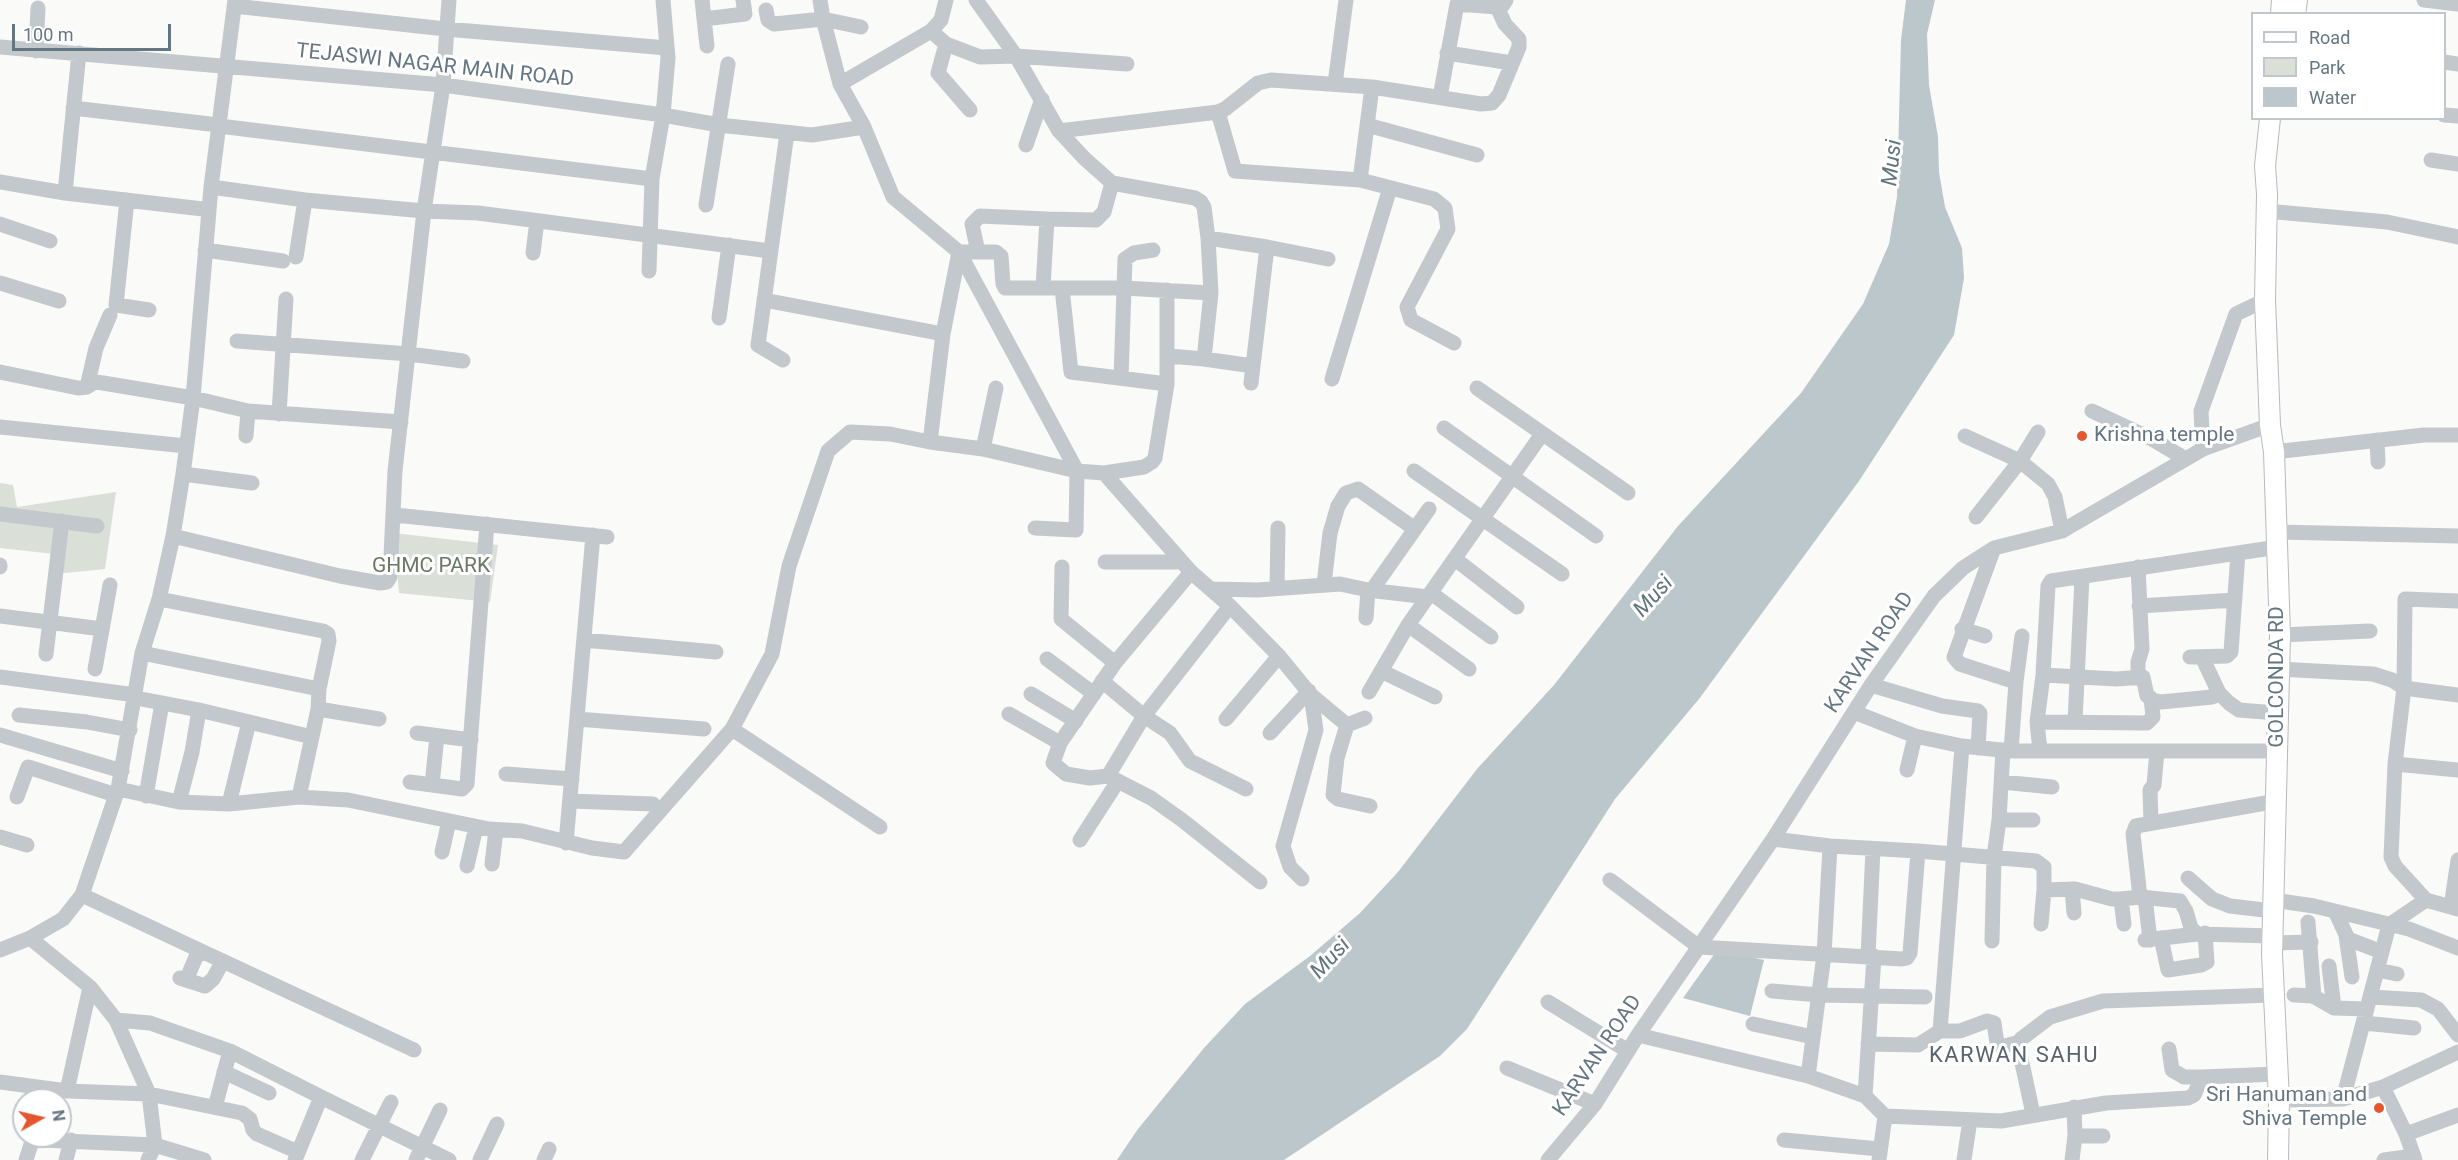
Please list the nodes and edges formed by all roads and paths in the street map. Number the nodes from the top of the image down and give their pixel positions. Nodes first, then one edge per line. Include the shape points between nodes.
1 (449, 0) edge
2 (663, 0) edge
3 (702, 0) edge
4 (820, 0) edge
5 (946, 0) edge
6 (976, 0) edge
7 (1346, 0) edge
8 (2424, 0) edge
9 (235, 3) edge
10 (1501, 4) edge
11 (2458, 4) edge
12 (766, 5) edge
13 (744, 7) edge
14 (38, 8) dead end
15 (704, 19) junction
16 (823, 19) junction
17 (861, 27) dead end
18 (446, 29) junction
19 (931, 30) junction
20 (946, 44) junction
21 (707, 46) dead end
22 (0, 47) edge
23 (667, 48) junction
24 (36, 51) junction
25 (79, 53) junction
26 (1447, 53) junction
27 (1016, 56) junction
28 (1512, 63) junction
29 (728, 64) dead end
30 (1127, 64) dead end
31 (226, 65) junction
32 (840, 84) junction
33 (1335, 84) junction
34 (443, 85) junction
35 (1372, 87) junction
36 (1440, 97) junction
37 (1042, 99) junction
38 (73, 108) junction
39 (970, 110) dead end
40 (1218, 112) junction
41 (663, 115) junction
42 (2270, 120) edge
43 (2283, 120) edge
44 (214, 125) junction
45 (719, 125) junction
46 (1367, 125) junction
47 (864, 127) junction
48 (1059, 131) junction
49 (787, 133) junction
50 (1026, 145) dead end
51 (433, 154) junction
52 (1477, 155) dead end
53 (2431, 160) dead end
54 (2458, 164) edge
55 (652, 179) junction
56 (1360, 180) junction
57 (0, 182) edge
58 (1112, 183) junction
59 (211, 187) junction
60 (1390, 188) junction
61 (65, 193) junction
62 (128, 200) junction
63 (305, 200) junction
64 (2267, 202) junction
65 (706, 205) dead end
66 (203, 209) dead end
67 (424, 211) junction
68 (1047, 219) junction
69 (537, 221) junction
70 (0, 224) edge
71 (651, 236) junction
72 (2458, 237) edge
73 (1208, 238) junction
74 (50, 241) dead end
75 (729, 245) junction
76 (1267, 247) junction
77 (205, 250) junction
78 (1154, 250) dead end
79 (770, 251) junction
80 (959, 252) junction
81 (978, 252) junction
82 (533, 253) dead end
83 (1328, 259) dead end
84 (649, 271) dead end
85 (0, 283) edge
86 (1043, 287) junction
87 (1062, 288) junction
88 (1124, 288) junction
89 (1167, 290) junction
90 (1211, 293) junction
91 (286, 299) dead end
92 (764, 300) junction
93 (2265, 300) junction
94 (59, 301) dead end
95 (149, 310) dead end
96 (110, 315) dead end
97 (719, 318) dead end
98 (943, 334) junction
99 (237, 341) dead end
100 (1454, 343) dead end
101 (283, 344) junction
102 (409, 354) junction
103 (1168, 356) junction
104 (1204, 359) junction
105 (783, 360) dead end
106 (463, 361) dead end
107 (1253, 366) junction
108 (0, 372) edge
109 (1121, 378) junction
110 (1332, 379) dead end
111 (1251, 383) dead end
112 (1167, 384) junction
113 (87, 387) junction
114 (996, 387) dead end
115 (1477, 388) dead end
116 (193, 398) junction
117 (248, 411) junction
118 (2092, 411) dead end
119 (279, 414) junction
120 (401, 422) junction
121 (2270, 425) junction
122 (0, 427) edge
123 (1444, 428) dead end
124 (2038, 432) dead end
125 (1542, 434) junction
126 (2458, 435) edge
127 (246, 436) dead end
128 (1965, 436) dead end
129 (2377, 440) junction
130 (930, 442) junction
131 (186, 446) junction
132 (982, 449) junction
133 (2203, 449) junction
134 (2274, 452) junction
135 (2184, 458) junction
136 (2020, 461) junction
137 (2378, 462) dead end
138 (1077, 471) junction
139 (1414, 471) dead end
140 (1104, 473) junction
141 (183, 474) junction
142 (1512, 476) junction
143 (252, 483) dead end
144 (1628, 493) dead end
145 (1430, 509) dead end
146 (0, 514) edge
147 (395, 515) junction
148 (1482, 517) junction
149 (1976, 517) dead end
150 (62, 521) junction
151 (487, 524) junction
152 (97, 526) dead end
153 (1035, 528) dead end
154 (1278, 528) dead end
155 (1415, 529) junction
156 (2061, 531) junction
157 (173, 536) junction
158 (1596, 536) dead end
159 (2458, 536) edge
160 (2277, 539) junction
161 (1994, 548) junction
162 (2238, 553) junction
163 (1455, 559) junction
164 (1105, 562) dead end
165 (1062, 567) dead end
166 (1187, 567) junction
167 (2138, 567) junction
168 (1562, 574) dead end
169 (2082, 578) junction
170 (1324, 584) junction
171 (110, 585) dead end
172 (1277, 588) junction
173 (1214, 589) junction
174 (1370, 590) junction
175 (1430, 595) junction
176 (159, 599) junction
177 (2235, 600) junction
178 (2458, 601) edge
179 (1230, 606) junction
180 (2139, 606) junction
181 (1517, 607) dead end
182 (0, 616) edge
183 (1365, 618) dead end
184 (50, 622) junction
185 (1408, 625) junction
186 (102, 629) junction
187 (1962, 629) junction
188 (2370, 631) dead end
189 (2280, 635) junction
190 (1985, 636) dead end
191 (2022, 636) dead end
192 (1491, 637) dead end
193 (584, 640) junction
194 (716, 652) dead end
195 (142, 653) junction
196 (46, 654) dead end
197 (1279, 656) junction
198 (1047, 659) dead end
199 (1115, 663) junction
200 (95, 669) dead end
201 (1469, 669) dead end
202 (2278, 669) junction
203 (1382, 671) junction
204 (2043, 675) junction
205 (0, 677) edge
206 (2077, 677) junction
207 (2138, 677) junction
208 (2016, 682) junction
209 (1871, 686) junction
210 (1098, 687) junction
211 (2404, 688) junction
212 (319, 689) junction
213 (1369, 692) dead end
214 (1310, 693) junction
215 (1031, 694) dead end
216 (2220, 694) junction
217 (2458, 695) edge
218 (136, 697) junction
219 (1435, 697) dead end
220 (2151, 698) junction
221 (162, 703) junction
222 (318, 709) junction
223 (199, 710) junction
224 (1854, 712) junction
225 (2277, 713) junction
226 (1009, 714) dead end
227 (19, 715) dead end
228 (1144, 716) junction
229 (1365, 718) dead end
230 (379, 719) dead end
231 (577, 719) junction
232 (1226, 719) dead end
233 (1076, 721) junction
234 (2075, 721) junction
235 (249, 722) junction
236 (2037, 722) junction
237 (1347, 724) junction
238 (704, 729) dead end
239 (732, 729) junction
240 (130, 730) junction
241 (417, 733) dead end
242 (1270, 733) dead end
243 (0, 735) edge
244 (437, 736) junction
245 (1915, 736) junction
246 (312, 737) junction
247 (471, 740) junction
248 (1060, 742) junction
249 (1962, 746) junction
250 (1978, 748) junction
251 (2007, 751) junction
252 (2040, 751) junction
253 (2157, 751) junction
254 (2278, 751) junction
255 (2395, 764) junction
256 (1907, 770) dead end
257 (2458, 770) edge
258 (122, 771) junction
259 (506, 774) dead end
260 (572, 779) junction
261 (1113, 779) junction
262 (410, 782) dead end
263 (2002, 782) junction
264 (432, 785) junction
265 (2052, 788) dead end
266 (1246, 789) dead end
267 (117, 792) junction
268 (146, 796) junction
269 (17, 797) dead end
270 (299, 797) junction
271 (570, 801) junction
272 (2277, 801) junction
273 (179, 802) junction
274 (229, 804) junction
275 (653, 804) dead end
276 (1370, 806) dead end
277 (2000, 820) junction
278 (2033, 820) dead end
279 (448, 821) junction
280 (2151, 822) junction
281 (476, 827) junction
282 (880, 827) dead end
283 (496, 830) junction
284 (0, 837) edge
285 (1773, 839) junction
286 (1080, 840) dead end
287 (566, 843) junction
288 (27, 846) dead end
289 (1830, 846) junction
290 (1873, 849) junction
291 (1918, 851) junction
292 (442, 852) dead end
293 (1953, 853) junction
294 (1994, 857) junction
295 (2458, 860) edge
296 (492, 864) dead end
297 (467, 866) dead end
298 (2188, 878) dead end
299 (1302, 879) dead end
300 (1610, 880) dead end
301 (1260, 882) dead end
302 (2072, 889) junction
303 (2044, 890) junction
304 (82, 895) junction
305 (2142, 897) junction
306 (2121, 899) junction
307 (2426, 900) junction
308 (2273, 905) junction
309 (2455, 908) edge
310 (2335, 911) junction
311 (2074, 913) dead end
312 (2308, 922) dead end
313 (2041, 924) dead end
314 (2124, 924) dead end
315 (2389, 925) junction
316 (2201, 934) junction
317 (2346, 936) junction
318 (30, 938) junction
319 (2152, 940) junction
320 (2272, 940) junction
321 (1992, 941) dead end
322 (2310, 942) junction
323 (1699, 946) junction
324 (2458, 948) edge
325 (0, 950) edge
326 (199, 950) junction
327 (2382, 952) junction
328 (1824, 955) junction
329 (1871, 956) junction
330 (223, 961) junction
331 (2329, 966) dead end
332 (2377, 970) junction
333 (2397, 974) dead end
334 (2352, 976) dead end
335 (90, 987) junction
336 (1772, 991) dead end
337 (1819, 995) junction
338 (2273, 995) junction
339 (2294, 995) dead end
340 (1870, 996) junction
341 (1925, 997) dead end
342 (2314, 997) junction
343 (1548, 1002) dead end
344 (2334, 1008) junction
345 (2367, 1009) junction
346 (116, 1020) junction
347 (1753, 1024) dead end
348 (2414, 1028) dead end
349 (1940, 1031) junction
350 (1638, 1035) junction
351 (2458, 1035) edge
352 (1813, 1038) junction
353 (2020, 1042) junction
354 (1868, 1044) junction
355 (2169, 1049) dead end
356 (414, 1050) dead end
357 (230, 1051) junction
358 (1628, 1051) junction
359 (2458, 1052) edge
360 (1507, 1068) dead end
361 (224, 1072) junction
362 (2277, 1074) junction
363 (1808, 1076) junction
364 (2202, 1077) junction
365 (0, 1082) edge
366 (2383, 1087) junction
367 (45, 1088) edge
368 (68, 1088) edge
369 (72, 1091) edge
370 (269, 1093) dead end
371 (149, 1094) junction
372 (1865, 1096) junction
373 (321, 1097) junction
374 (2343, 1099) junction
375 (2278, 1100) junction
376 (391, 1102) dead end
377 (1595, 1104) junction
378 (215, 1107) junction
379 (2074, 1107) junction
380 (440, 1110) dead end
381 (2033, 1114) junction
382 (2458, 1115) edge
383 (1886, 1116) junction
384 (1970, 1120) junction
385 (498, 1124) dead end
386 (379, 1125) junction
387 (2406, 1134) junction
388 (1570, 1135) junction
389 (2075, 1136) junction
390 (2103, 1136) dead end
391 (72, 1140) edge
392 (1784, 1140) dead end
393 (155, 1145) junction
394 (420, 1153) edge
395 (1879, 1155) edge
396 (296, 1156) edge
397 (2414, 1158) edge
398 (148, 1160) edge
399 (204, 1160) edge
400 (362, 1160) edge
401 (449, 1160) edge
402 (480, 1160) edge
403 (1548, 1160) edge
404 (1564, 1160) edge
405 (1964, 1160) edge
406 (2072, 1160) edge
407 (2278, 1160) edge
408 (2384, 1160) edge

1 - 18 street
2 - 23 street
3 - 15 street
4 - 16 street
5 - 19 street via 940,20
6 - 27 street
7 - 33 street
8 - 11 street
9 - 18 street
9 - 31 street
10 - 26 street via 1457,3
10 - 28 street via 1505,24 1519,39
12 - 13 street
12 - 16 street via 768,20 774,24
13 - 15 street
14 - 24 street
15 - 21 street
16 - 17 street
16 - 32 street
18 - 23 street
18 - 34 street
19 - 20 street
19 - 32 street
20 - 27 street via 980,57
20 - 39 street via 938,73
22 - 24 street, TEJASWI NAGAR MAIN ROAD
23 - 41 street
24 - 25 street, TEJASWI NAGAR MAIN ROAD
25 - 31 street, TEJASWI NAGAR MAIN ROAD
25 - 38 street
26 - 28 street
26 - 36 street
27 - 30 street
27 - 37 street
28 - 36 street via 1492,103
29 - 45 street
31 - 34 street, TEJASWI NAGAR MAIN ROAD
31 - 44 street
32 - 47 street
33 - 35 street
33 - 40 street via 1271,80 1258,83
34 - 41 street, TEJASWI NAGAR MAIN ROAD
34 - 51 street
35 - 36 street
35 - 46 street
37 - 48 street
37 - 50 street
38 - 44 street
38 - 61 street
40 - 48 street
40 - 56 street via 1235,171
41 - 45 street, TEJASWI NAGAR MAIN ROAD
41 - 55 street
42 - 64 main road, GOLCONDA RD via 2265,166
43 - 64 main road, GOLCONDA RD via 2278,162
44 - 51 street
44 - 59 street
45 - 49 street, TEJASWI NAGAR MAIN ROAD
45 - 65 street
46 - 52 street
46 - 56 street
47 - 49 street, TEJASWI NAGAR MAIN ROAD via 812,135
47 - 80 street via 893,197
48 - 58 street
49 - 79 street
51 - 55 street
51 - 67 street
53 - 54 street
55 - 71 street
56 - 60 street
57 - 61 street
58 - 68 street via 1104,212 1096,220
58 - 73 street via 1195,198 1204,207
59 - 63 street
59 - 77 street
60 - 100 street via 1434,199 1445,208 1448,229 1407,307 1411,320
60 - 110 street
61 - 62 street
62 - 66 street
62 - 95 street via 116,305
63 - 67 street
63 - 77 street via 289,259
64 - 72 street
64 - 93 main road, GOLCONDA RD
67 - 69 street
67 - 102 street
68 - 81 street via 980,216 972,224
68 - 86 street
69 - 71 street
69 - 82 street
70 - 74 street
71 - 75 street
71 - 84 street
73 - 76 street
73 - 90 street
75 - 79 street
75 - 97 street
76 - 83 street
76 - 107 street
77 - 116 street
78 - 88 street via 1134,253 1125,259
79 - 92 street
80 - 81 street
80 - 98 street
80 - 138 street
81 - 86 street via 996,252 1001,256 1005,288
85 - 94 street
86 - 87 street
87 - 88 street
87 - 109 street via 1071,372
88 - 89 street
88 - 109 street
89 - 90 street
89 - 103 street
90 - 104 street
91 - 101 street
92 - 98 street
92 - 105 street via 758,345
93 - 121 main road, GOLCONDA RD
93 - 133 street via 2236,314 2201,411
96 - 113 street via 96,348
98 - 130 street
99 - 101 street
101 - 102 street
101 - 119 street
102 - 106 street
102 - 120 street
103 - 104 street
103 - 112 street
104 - 107 street
107 - 111 street
108 - 113 street
109 - 112 street
112 - 140 street via 1155,458 1144,467
113 - 116 street via 95,382
114 - 132 street
115 - 125 street
116 - 117 street
116 - 131 street
117 - 119 street
117 - 127 street
118 - 135 street
119 - 120 street
120 - 147 street
121 - 133 street, KARVAN ROAD
121 - 134 main road, GOLCONDA RD
122 - 131 street
123 - 142 street
124 - 136 street
125 - 142 street
125 - 144 street
126 - 129 street
128 - 136 street
129 - 134 street
129 - 137 street
130 - 132 street
130 - 239 street via 850,432 828,451 789,566 772,654
131 - 141 street
132 - 138 street
133 - 135 street, KARVAN ROAD
134 - 160 main road, GOLCONDA RD
135 - 156 street, KARVAN ROAD
136 - 149 street
136 - 156 street via 2048,484 2055,497
138 - 140 street
138 - 153 street via 1076,530
139 - 148 street
140 - 166 street
141 - 143 street
141 - 157 street
142 - 148 street
142 - 158 street
145 - 155 street
146 - 150 street
147 - 151 street
147 - 157 street via 390,577 380,583
148 - 163 street
148 - 168 street
150 - 152 street
150 - 184 street
151 - 193 street via 600,536
151 - 247 street
154 - 172 street
155 - 170 street via 1358,489 1346,493 1330,533
155 - 174 street
156 - 161 street, KARVAN ROAD
157 - 176 street
159 - 160 street
160 - 162 street
160 - 189 main road, GOLCONDA RD
161 - 187 street
161 - 209 street, KARVAN ROAD via 1963,568 1934,596
162 - 167 street
162 - 177 street
163 - 175 street
163 - 181 street
164 - 166 street
165 - 199 street via 1061,619
166 - 173 street
166 - 199 street
167 - 169 street
167 - 180 street
169 - 204 street via 2058,578 2048,586
169 - 206 street
170 - 172 street
170 - 174 street
171 - 186 street
172 - 173 street
173 - 179 street
174 - 175 street
174 - 183 street
175 - 185 street
175 - 192 street
176 - 195 street
176 - 212 street via 323,631 329,641
177 - 180 street
177 - 216 street via 2231,652 2227,656 2196,657
178 - 211 street via 2405,599
179 - 197 street
179 - 228 street
180 - 207 street via 2142,649
182 - 184 street
184 - 186 street
184 - 196 street
185 - 201 street
185 - 203 street
186 - 200 street
187 - 190 street
187 - 208 street via 1955,660
188 - 189 street
189 - 202 main road, GOLCONDA RD
191 - 208 street
193 - 194 street
193 - 231 street
195 - 212 street
195 - 218 street
197 - 214 street
197 - 232 street
198 - 210 street
199 - 210 street
202 - 211 street via 2373,674
202 - 225 main road, GOLCONDA RD
203 - 213 street
203 - 219 street
204 - 206 street
204 - 236 street
205 - 218 street
206 - 207 street
206 - 234 street
207 - 220 street via 2143,677 2147,696
208 - 251 street
209 - 224 street, KARVAN ROAD
209 - 250 street via 1942,706 1978,711
210 - 228 street
210 - 233 street
211 - 217 street
211 - 255 street
212 - 222 street
214 - 237 street
214 - 242 street
214 - 299 street via 1316,730 1283,846 1290,867
215 - 233 street
216 - 220 street via 2161,702
216 - 225 street via 2239,710
218 - 221 street
218 - 240 street
220 - 234 street via 2153,717 2148,723
221 - 223 street
221 - 268 street
222 - 230 street
222 - 246 street
223 - 235 street
223 - 273 street
224 - 245 street
224 - 285 street, KARVAN ROAD
225 - 254 main road, GOLCONDA RD
226 - 248 street
227 - 240 street
228 - 261 street
228 - 266 street via 1170,733 1190,761
229 - 237 street
231 - 238 street
231 - 260 street
233 - 248 street
234 - 236 street
235 - 246 street
235 - 274 street
236 - 252 street
237 - 276 street via 1337,758 1333,795
239 - 282 street
239 - 287 street via 624,852
240 - 258 street
241 - 244 street
243 - 258 street
244 - 247 street
244 - 264 street
245 - 249 street
245 - 256 street
246 - 270 street
247 - 264 street via 465,787
248 - 261 street via 1053,763 1066,774
249 - 250 street
249 - 293 street
250 - 251 street
251 - 252 street
251 - 263 street
252 - 253 street
253 - 254 street
253 - 280 street via 2150,790
254 - 272 main road, GOLCONDA RD
255 - 257 street
255 - 307 street via 2391,857
258 - 267 street
259 - 260 street
260 - 271 street
261 - 286 street
261 - 301 street via 1151,798
262 - 264 street
263 - 265 street
263 - 277 street
267 - 268 street
267 - 269 street via 28,767
267 - 304 street
268 - 273 street
270 - 274 street
270 - 279 street via 348,800
271 - 275 street
271 - 287 street
272 - 280 street
272 - 308 main road, GOLCONDA RD
273 - 274 street
277 - 278 street
277 - 294 street
279 - 281 street
279 - 292 street
280 - 305 street via 2139,824 2133,830
281 - 283 street
281 - 297 street
283 - 287 street via 522,831
283 - 296 street
284 - 288 street
285 - 289 street
285 - 323 street, KARVAN ROAD
289 - 290 street
289 - 328 street
290 - 291 street
290 - 329 street
291 - 293 street
291 - 329 street via 1909,956
293 - 294 street
293 - 349 street
294 - 303 street via 2042,864
294 - 321 street
295 - 309 street
298 - 308 street via 2212,899 2230,906
300 - 323 street
302 - 303 street
302 - 306 street
302 - 311 street
303 - 313 street
304 - 318 street via 63,919
304 - 326 street
305 - 306 street
305 - 316 street via 2180,901 2191,928
305 - 319 street
306 - 314 street
307 - 309 street
307 - 315 street
308 - 310 street
308 - 320 main road, GOLCONDA RD
310 - 315 street
310 - 317 street
312 - 322 street
315 - 324 street
315 - 327 street
316 - 319 street
316 - 319 street via 2208,958 2204,964 2168,970
316 - 320 street
317 - 327 street via 2353,943
317 - 334 street
318 - 325 street
318 - 335 street
320 - 322 street
320 - 338 main road, GOLCONDA RD
322 - 342 street
323 - 328 street
323 - 350 street, KARVAN ROAD
326 - 330 street
326 - 330 street via 185,974 205,986
327 - 332 street
328 - 329 street
328 - 337 street
329 - 340 street
330 - 356 street
331 - 344 street
332 - 333 street
332 - 345 street
335 - 346 street
335 - 368 street
336 - 337 street
337 - 340 street
337 - 352 street
338 - 353 street via 2103,1001 2050,1017
338 - 362 main road, GOLCONDA RD
339 - 342 street
340 - 341 street
340 - 354 street
342 - 344 street
343 - 358 street
344 - 345 street
345 - 348 street
345 - 351 street via 2421,1000 2438,1009
345 - 374 street
346 - 357 street via 150,1023
346 - 371 street
347 - 352 street
349 - 353 street via 1960,1031 1987,1021 1994,1023 2001,1047
349 - 354 street via 1918,1045
350 - 358 street, KARVAN ROAD
350 - 363 street
352 - 363 street
353 - 381 street
354 - 372 street
355 - 364 street via 2172,1070 2184,1077
357 - 361 street
357 - 373 street
358 - 377 street, KARVAN ROAD
359 - 366 street
360 - 377 street
361 - 370 street
361 - 378 street
362 - 364 street
362 - 375 main road, GOLCONDA RD
363 - 372 street
364 - 379 street via 2194,1095 2188,1098
365 - 367 street
366 - 374 street
366 - 387 street
369 - 371 street
371 - 378 street
371 - 393 street
372 - 383 street
373 - 386 street
373 - 396 street
374 - 375 street
375 - 407 main road, GOLCONDA RD
376 - 386 street
377 - 388 street, KARVAN ROAD
378 - 396 street via 242,1113 250,1119 257,1134
379 - 381 street
379 - 389 street
380 - 394 street
381 - 384 street via 2001,1121
382 - 387 street
383 - 384 street
383 - 395 street
384 - 405 street
385 - 402 street
386 - 394 street
386 - 400 street
387 - 397 street
388 - 403 street, KARVAN ROAD
388 - 404 street, KARVAN ROAD
389 - 390 street
389 - 406 street
391 - 393 street
392 - 395 street
393 - 398 street
393 - 399 street
394 - 401 street
397 - 408 street

